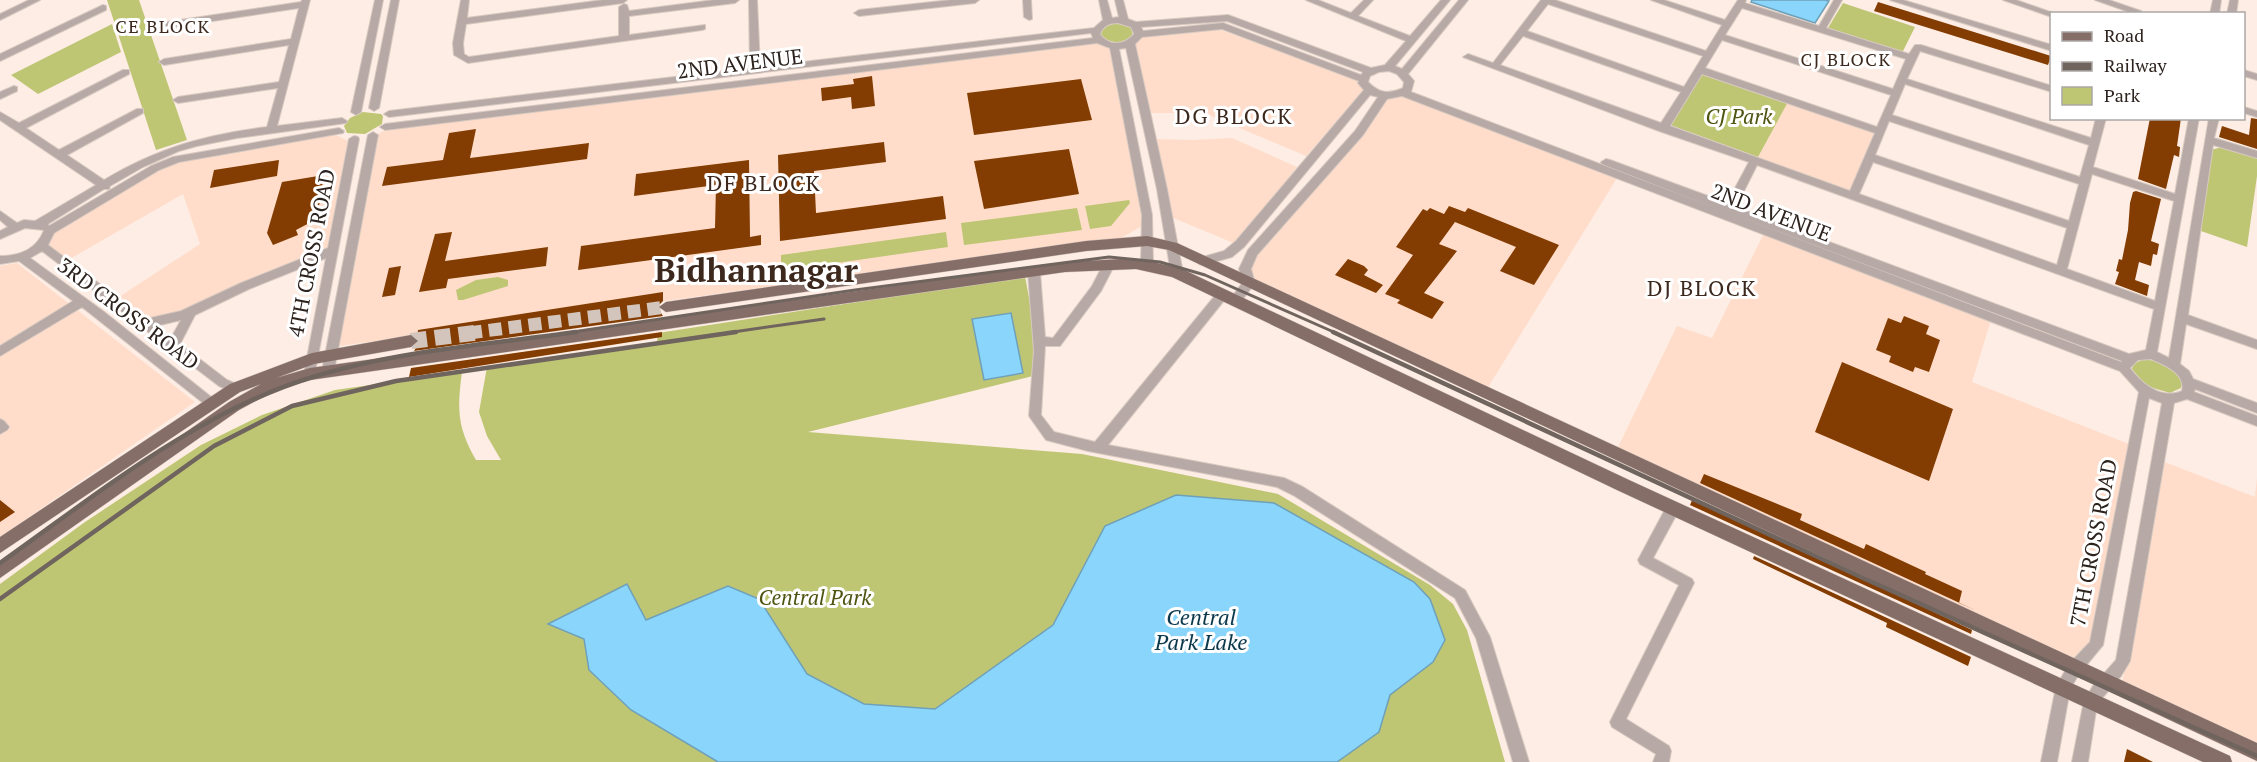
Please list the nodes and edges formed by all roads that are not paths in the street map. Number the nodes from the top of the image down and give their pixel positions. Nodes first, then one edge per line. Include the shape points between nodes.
1 (36, 0) edge
2 (379, 0) edge
3 (395, 0) edge
4 (465, 0) edge
5 (624, 0) edge
6 (735, 0) edge
7 (753, 0) edge
8 (872, 0) edge
9 (975, 0) edge
10 (1027, 0) edge
11 (1103, 0) edge
12 (1119, 0) edge
13 (1310, 0) edge
14 (1369, 0) edge
15 (1446, 0) edge
16 (1464, 0) edge
17 (1546, 0) edge
18 (1655, 0) edge
19 (1838, 0) edge
20 (1894, 0) edge
21 (2007, 0) edge
22 (2099, 0) edge
23 (2138, 0) edge
24 (306, 2) edge
25 (1741, 2) edge
26 (103, 8) dead end
27 (872, 10) junction
28 (2136, 12) edge
29 (859, 13) dead end
30 (2050, 13) edge
31 (624, 14) junction
32 (1, 15) edge
33 (1029, 17) dead end
34 (1352, 17) junction
35 (1124, 20) junction
36 (1108, 21) junction
37 (461, 22) junction
38 (1728, 24) junction
39 (153, 27) dead end
40 (702, 27) dead end
41 (1137, 30) junction
42 (1821, 30) junction
43 (1521, 32) junction
44 (1097, 35) junction
45 (1719, 36) junction
46 (624, 39) junction
47 (1412, 40) junction
48 (296, 41) junction
49 (1130, 44) junction
50 (1113, 46) junction
51 (2050, 47) edge
52 (1709, 55) junction
53 (1467, 57) dead end
54 (0, 58) edge
55 (1911, 58) junction
56 (384, 59) junction
57 (164, 62) dead end
58 (366, 62) junction
59 (1495, 66) junction
60 (1388, 68) junction
61 (1700, 70) junction
62 (755, 71) junction
63 (126, 72) dead end
64 (777, 74) junction
65 (1403, 74) junction
66 (1367, 75) junction
67 (710, 76) junction
68 (1901, 80) junction
69 (284, 84) junction
70 (2050, 87) edge
71 (709, 88) junction
72 (14, 89) dead end
73 (1369, 90) junction
74 (1406, 90) junction
75 (1687, 91) junction
76 (1896, 93) junction
77 (0, 96) edge
78 (1384, 96) junction
79 (178, 100) dead end
80 (466, 106) junction
81 (374, 108) junction
82 (140, 111) dead end
83 (356, 112) junction
84 (389, 114) junction
85 (0, 115) edge
86 (1886, 117) junction
87 (464, 118) junction
88 (2101, 120) edge
89 (2194, 120) edge
90 (2213, 120) edge
91 (340, 126) junction
92 (19, 127) junction
93 (386, 127) junction
94 (1663, 129) junction
95 (271, 130) junction
96 (1880, 131) junction
97 (373, 135) junction
98 (354, 139) junction
99 (2208, 140) junction
100 (2095, 143) junction
101 (59, 154) junction
102 (2257, 155) edge
103 (1870, 157) junction
104 (1755, 160) junction
105 (2090, 170) junction
106 (1300, 172) junction
107 (1316, 178) junction
108 (2085, 182) junction
109 (105, 186) junction
110 (1853, 196) junction
111 (2180, 199) junction
112 (1728, 212) junction
113 (0, 214) edge
114 (2073, 226) junction
115 (16, 227) junction
116 (44, 228) junction
117 (0, 235) edge
118 (1147, 241) junction
119 (41, 245) junction
120 (1172, 246) junction
121 (332, 251) junction
122 (21, 257) junction
123 (0, 260) edge
124 (1203, 261) junction
125 (1109, 264) junction
126 (1148, 264) junction
127 (2061, 271) junction
128 (912, 272) junction
129 (1034, 272) junction
130 (1177, 273) junction
131 (1249, 283) junction
132 (915, 289) junction
133 (1228, 298) junction
134 (81, 302) junction
135 (118, 302) junction
136 (666, 306) tunnel mouth
137 (2160, 307) junction
138 (99, 314) junction
139 (189, 315) junction
140 (2182, 318) junction
141 (146, 323) junction
142 (411, 341) tunnel mouth
143 (1040, 341) junction
144 (174, 344) junction
145 (2257, 345) edge
146 (0, 352) edge
147 (333, 354) junction
148 (2151, 355) junction
149 (2126, 364) junction
150 (2174, 366) junction
151 (311, 367) junction
152 (328, 371) junction
153 (235, 388) junction
154 (2188, 388) junction
155 (2145, 390) junction
156 (2169, 399) junction
157 (211, 403) junction
158 (2257, 408) edge
159 (2257, 421) edge
160 (0, 424) edge
161 (0, 429) edge
162 (1098, 448) junction
163 (1673, 508) junction
164 (0, 546) edge
165 (0, 571) edge
166 (2076, 668) junction
167 (2106, 682) junction
168 (2063, 687) junction
169 (2091, 700) junction
170 (2257, 752) edge
171 (1520, 759) edge
172 (1661, 762) edge
173 (2049, 762) edge
174 (2080, 762) edge
175 (2223, 762) edge

1 - 32 street
2 - 58 street
3 - 56 street
4 - 37 street
5 - 31 street
5 - 37 street
6 - 31 street
7 - 62 street
8 - 27 street
9 - 27 street
10 - 33 street
11 - 36 street
12 - 35 street
13 - 34 street
14 - 34 street
15 - 47 street
16 - 65 street
17 - 43 street
17 - 52 street
18 - 38 street
19 - 42 street
20 - 51 street
21 - 30 street
22 - 28 street
23 - 28 street
24 - 39 street
24 - 48 street
25 - 38 street
25 - 42 street
26 - 54 street
27 - 29 street
31 - 46 street
34 - 47 street
35 - 36 street
35 - 41 street
36 - 44 street
37 - 46 street via 459,55 468,60
38 - 45 street
40 - 46 street
41 - 49 street
41 - 66 street via 1223,26
42 - 55 street
43 - 59 street
43 - 75 street
44 - 50 street
44 - 64 street, 2ND AVENUE
45 - 52 street
45 - 76 street
47 - 60 street
48 - 57 street
48 - 69 street
49 - 50 street
49 - 120 street
50 - 118 street via 1148,215
52 - 61 street
53 - 59 street
55 - 68 street
55 - 70 street via 1918,47
56 - 58 street
56 - 81 street
58 - 83 street
59 - 94 street
60 - 65 street
60 - 66 street
61 - 75 street
61 - 96 street
62 - 64 street, 2ND AVENUE
62 - 67 street, 2ND AVENUE
63 - 92 street
64 - 71 street, 2ND AVENUE
65 - 74 street via 1409,81
66 - 73 street
67 - 71 street
67 - 80 street, 2ND AVENUE
68 - 76 street
68 - 100 street
69 - 79 street
69 - 95 street
71 - 87 street, 2ND AVENUE
72 - 77 street
73 - 78 street
73 - 106 street
74 - 78 street
74 - 112 street, 2ND AVENUE
75 - 94 street
76 - 86 street
78 - 107 street via 1359,133
80 - 84 street, 2ND AVENUE
80 - 87 street
81 - 83 street
81 - 84 street
82 - 101 street
83 - 91 street
84 - 93 street
85 - 92 street
86 - 96 street
86 - 108 street
87 - 93 street, 2ND AVENUE
88 - 100 street
89 - 111 street
90 - 99 street
91 - 95 street
91 - 98 street via 344,137
91 - 116 street via 177,159
92 - 101 street
93 - 97 street
94 - 104 street
95 - 109 street via 175,149
96 - 103 street
97 - 98 street
97 - 147 street
98 - 121 street, 4TH CROSS ROAD
99 - 102 street
99 - 140 street
100 - 105 street
101 - 109 street
103 - 110 street
103 - 114 street
104 - 110 street
104 - 112 street
105 - 108 street
105 - 111 street
106 - 107 street
106 - 124 street via 1240,244 1228,254
107 - 131 street via 1246,261
108 - 114 street
109 - 116 street
110 - 127 street
111 - 137 street
112 - 149 street, 2ND AVENUE
113 - 115 street
114 - 127 street
115 - 116 street
115 - 117 street
116 - 119 street
118 - 120 main road
118 - 126 street
118 - 128 main road via 1086,246
119 - 122 street
119 - 135 street
120 - 124 main road
120 - 130 street
121 - 139 street via 244,287
121 - 151 street, 4TH CROSS ROAD
122 - 123 street
122 - 134 street, 3RD CROSS ROAD
124 - 131 main road
125 - 126 main road
125 - 129 main road
125 - 143 street via 1097,288 1056,343
126 - 130 main road
127 - 137 street
128 - 132 main road
128 - 136 main road
129 - 132 main road
129 - 143 street
130 - 133 main road
131 - 133 street
131 - 166 main road
132 - 152 main road
133 - 162 street
133 - 163 main road
134 - 138 street, 3RD CROSS ROAD
134 - 146 street
135 - 138 street
135 - 141 street
137 - 148 street
138 - 157 street, 3RD CROSS ROAD
139 - 141 street
139 - 144 street
140 - 145 street
140 - 150 street
141 - 144 street
142 - 147 main road
143 - 162 street via 1035,416 1050,436
144 - 153 street
147 - 151 main road
147 - 152 street
148 - 149 street via 2135,356
148 - 150 street
149 - 155 street via 2130,378
150 - 154 street
151 - 152 main road
151 - 153 main road
151 - 165 main road via 234,406
153 - 157 main road
154 - 156 street via 2181,398
154 - 158 street
154 - 159 street
155 - 156 street
155 - 166 street, 7TH CROSS ROAD via 2096,645
156 - 167 street via 2123,661
157 - 164 main road
160 - 161 street
162 - 171 street via 1279,482 1460,594 1483,637
163 - 168 main road
163 - 172 street via 1646,560 1687,583 1617,722 1664,751
166 - 167 main road
166 - 168 street, 7TH CROSS ROAD
167 - 169 street
167 - 170 main road
168 - 169 main road
168 - 173 street, 7TH CROSS ROAD
169 - 174 street
169 - 175 main road

